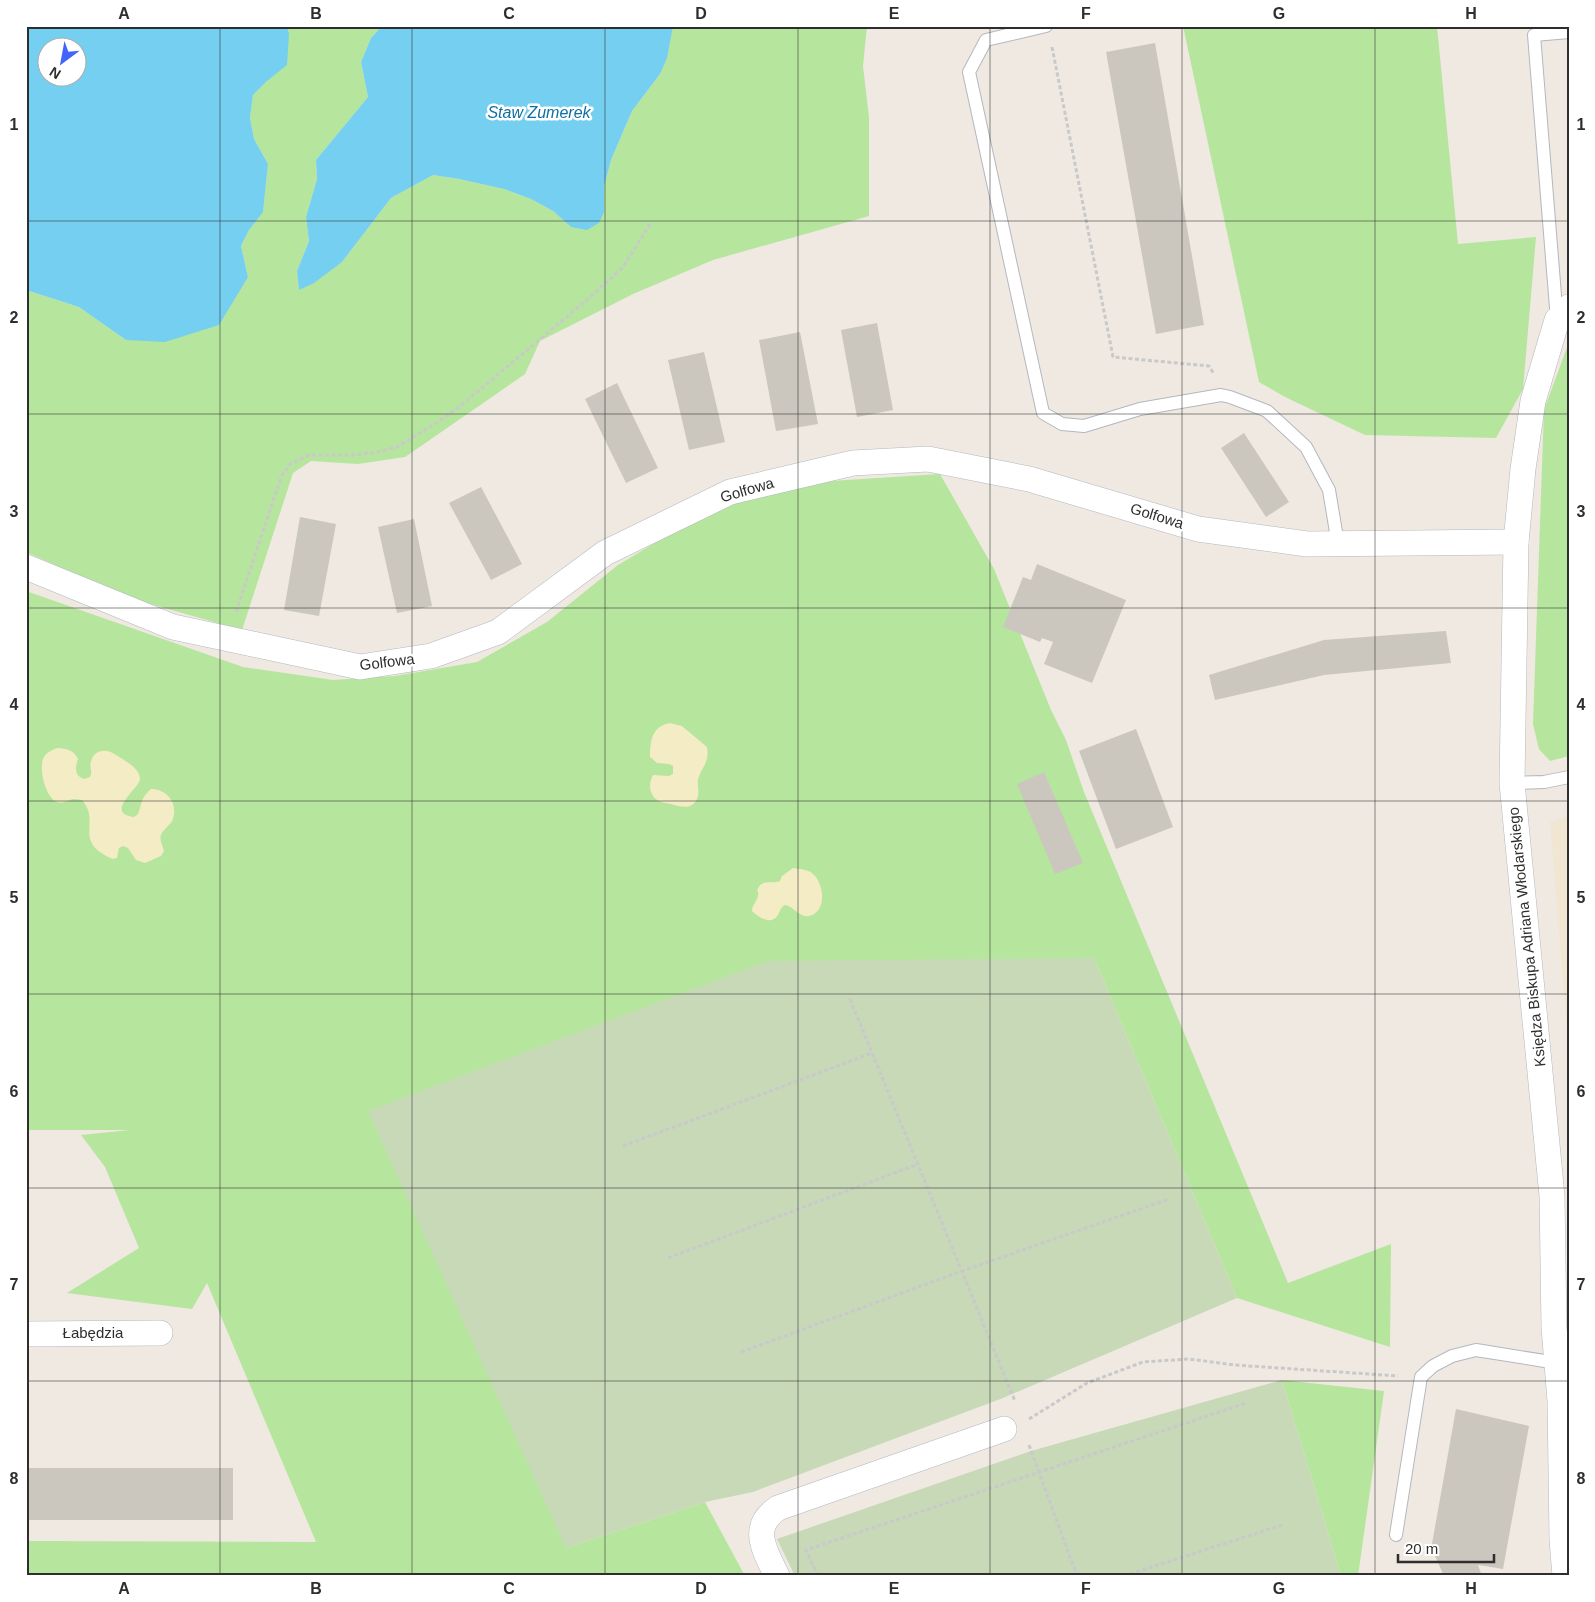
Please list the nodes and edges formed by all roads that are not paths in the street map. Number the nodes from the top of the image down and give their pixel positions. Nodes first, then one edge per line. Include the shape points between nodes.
1 (1046, 26) edge
2 (1569, 32) edge
3 (1563, 314) edge
4 (1516, 542) junction
5 (1338, 544) junction
6 (26, 567) edge
7 (1569, 777) edge
8 (1512, 784) junction
9 (160, 1333) dead end
10 (26, 1334) edge
11 (1556, 1363) junction
12 (1012, 1426) road end
13 (1396, 1535) dead end
14 (777, 1576) edge
15 (1565, 1576) edge

1 - 5 lane via 986,40 968,72 1043,413 1062,424 1084,426 1140,409 1220,395 1267,410 1306,446 1329,490
2 - 3 lane via 1534,34
3 - 4 street, Księdza Biskupa Adriana Włodarskiego via 1532,401
4 - 5 street, Golfowa
4 - 8 street, Księdza Biskupa Adriana Włodarskiego
5 - 6 street, Golfowa via 1307,544 1198,528 1029,479 928,459 853,463 730,492 605,553 498,632 431,656 360,667 174,626
7 - 8 lane
8 - 11 street, Księdza Biskupa Adriana Włodarskiego via 1552,1196
9 - 10 street, Łabędzia
11 - 13 lane via 1476,1350 1452,1356 1421,1377
11 - 15 street, Księdza Biskupa Adriana Włodarskiego
12 - 14 street via 770,1513 761,1537

